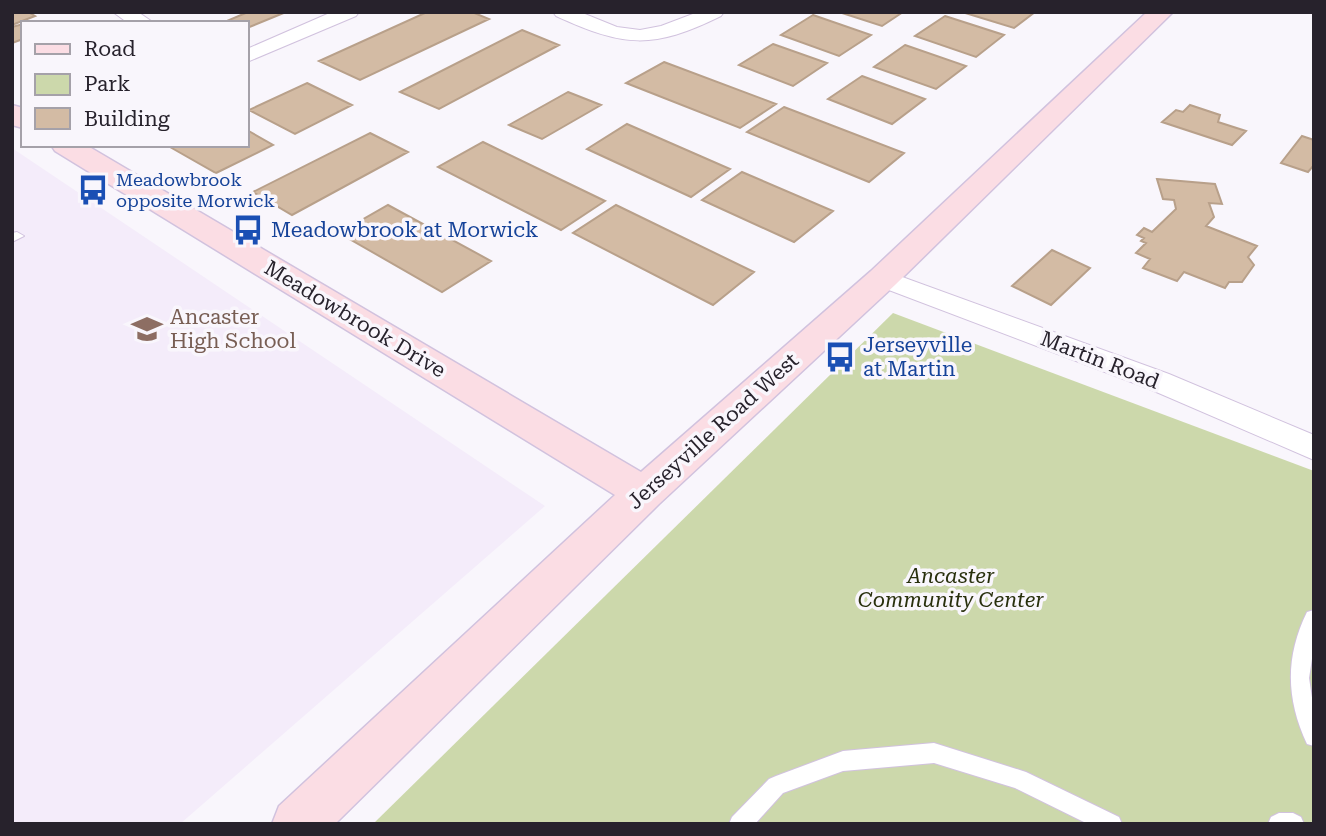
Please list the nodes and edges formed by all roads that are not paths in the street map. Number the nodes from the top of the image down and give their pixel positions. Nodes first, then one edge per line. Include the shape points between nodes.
1 (123, 12) edge
2 (349, 12) edge
3 (563, 12) edge
4 (714, 12) edge
5 (1161, 12) edge
6 (140, 21) edge
7 (248, 56) edge
8 (68, 147) edge
9 (883, 278) junction
10 (1314, 448) edge
11 (645, 493) junction
12 (1314, 618) edge
13 (1305, 682) edge
14 (1314, 737) edge
15 (298, 824) edge
16 (740, 824) edge
17 (1111, 824) edge
18 (1279, 824) edge
19 (1293, 824) edge

1 - 6 street
2 - 7 street
3 - 4 street via 615,33 645,34 675,30
5 - 9 main road, Jerseyville Road West
8 - 11 main road, Meadowbrook Drive
9 - 10 street, Martin Road via 1158,381
9 - 11 main road, Jerseyville Road West
11 - 15 main road, Jerseyville Road West
12 - 13 lane via 1305,639
13 - 14 lane
16 - 17 lane via 776,786 843,761 934,753 1019,779
18 - 19 lane

